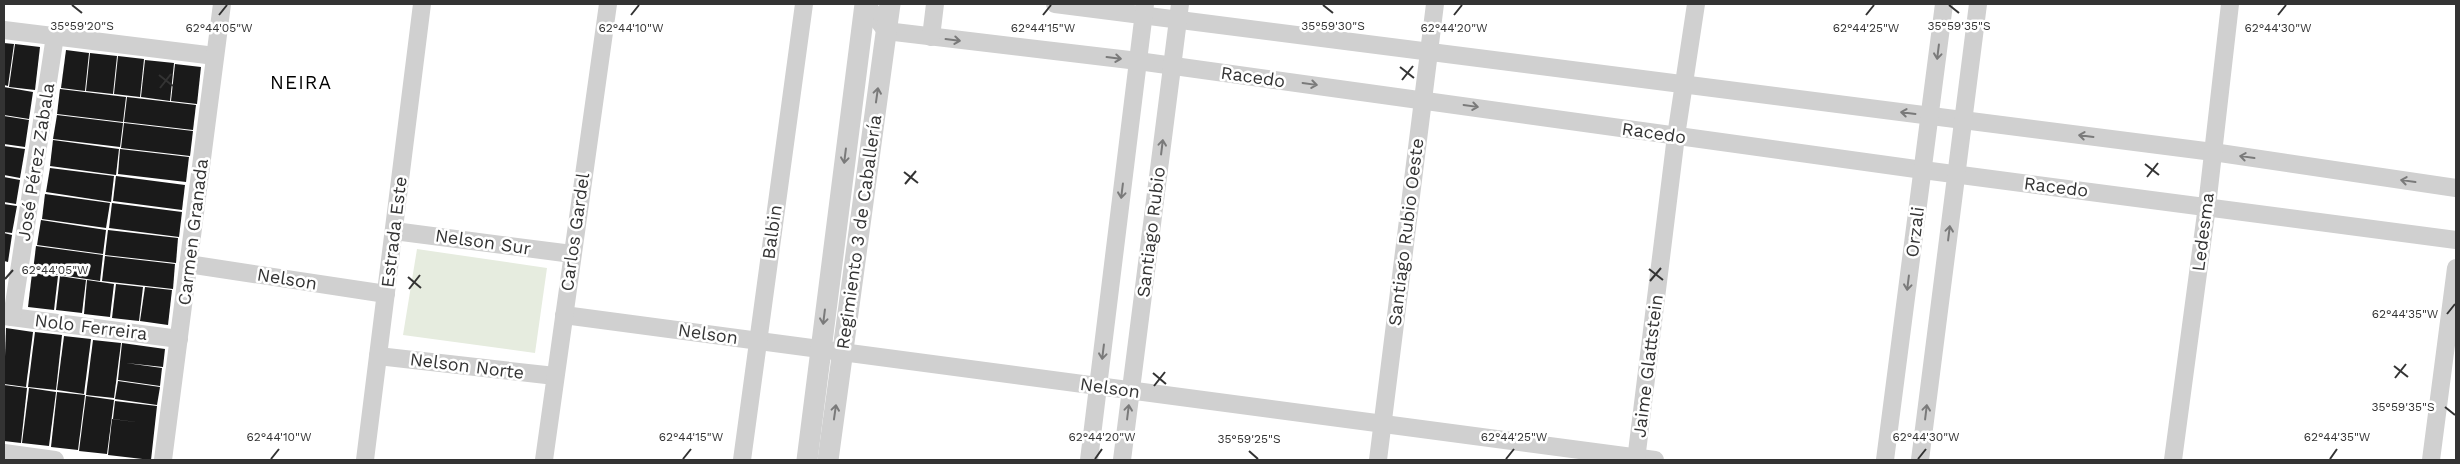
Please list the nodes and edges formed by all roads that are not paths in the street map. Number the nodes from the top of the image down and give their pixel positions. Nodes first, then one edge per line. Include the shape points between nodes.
1 (222, 4) edge
2 (422, 4) edge
3 (608, 4) edge
4 (804, 4) edge
5 (866, 4) edge
6 (890, 4) edge
7 (935, 4) edge
8 (1055, 4) edge
9 (1435, 4) edge
10 (1696, 4) edge
11 (1944, 4) edge
12 (1978, 4) edge
13 (2230, 4) edge
14 (1144, 9) edge
15 (1179, 11) edge
16 (4, 30) edge
17 (886, 31) junction
18 (55, 36) junction
19 (931, 37) junction
20 (1429, 51) junction
21 (215, 56) junction
22 (1138, 61) junction
23 (1172, 66) junction
24 (1686, 85) junction
25 (1423, 100) junction
26 (1930, 116) junction
27 (1963, 121) junction
28 (1676, 136) junction
29 (2213, 152) junction
30 (1923, 170) junction
31 (1956, 174) junction
32 (2456, 188) edge
33 (2208, 206) junction
34 (394, 231) junction
35 (2456, 240) edge
36 (572, 254) junction
37 (188, 264) junction
38 (2456, 268) edge
39 (386, 294) junction
40 (564, 315) junction
41 (8, 316) edge
42 (179, 339) junction
43 (756, 340) junction
44 (820, 350) junction
45 (843, 353) junction
46 (378, 356) junction
47 (556, 376) junction
48 (1099, 386) junction
49 (1131, 391) junction
50 (1382, 424) junction
51 (4, 453) edge
52 (1636, 459) edge
53 (55, 460) edge
54 (163, 460) edge
55 (365, 460) edge
56 (544, 460) edge
57 (742, 460) edge
58 (806, 460) edge
59 (828, 460) edge
60 (1089, 460) edge
61 (1122, 460) edge
62 (1378, 460) edge
63 (1655, 460) edge
64 (1885, 460) edge
65 (1920, 460) edge
66 (2173, 460) edge
67 (2431, 460) edge

1 - 21 street, Carmen Granada
2 - 34 street, Estrada Este
3 - 36 street, Carlos Gardel
4 - 43 street, Balbin
5 - 17 street
5 -> 44 street, Regimiento 3 de Caballería
6 - 17 street, Regimiento 3 de Caballería
7 - 19 street
8 - 14 street
9 - 20 street, Santiago Rubio Oeste
10 - 24 street, Jaime Glattstein
11 -> 26 street, Orzali
12 - 27 street, Orzali
13 - 29 street, Ledesma
14 - 15 street
14 - 22 street, Santiago Rubio
15 - 20 street
15 - 23 street, Santiago Rubio
16 - 18 street
17 - 19 street, Racedo
45 -> 17 street, Regimiento 3 de Caballería
18 - 21 street
18 - 41 street, José Pérez Zabala
19 -> 22 street, Racedo
20 - 24 street
20 - 25 street, Santiago Rubio Oeste
21 - 37 street, Carmen Granada
22 - 23 street, Racedo
22 -> 48 street, Santiago Rubio
23 -> 25 street, Racedo
49 -> 23 street, Santiago Rubio
26 -> 24 street
24 - 28 street, Jaime Glattstein
25 -> 28 street, Racedo
25 - 50 street, Santiago Rubio Oeste
26 - 27 street
26 - 30 street, Orzali
29 -> 27 street
27 - 31 street, Orzali
28 - 30 street, Racedo
28 - 52 street, Jaime Glattstein
32 -> 29 street
29 - 33 street, Ledesma
30 - 31 street, Racedo
30 -> 64 street, Orzali
31 - 33 street, Racedo
65 -> 31 street, Orzali
33 - 35 street, Racedo
33 - 66 street, Ledesma
34 - 36 street, Nelson Sur
34 - 39 street, Estrada Este
36 - 40 street, Carlos Gardel
37 - 39 street, Nelson
37 - 42 street, Carmen Granada
38 - 67 street
39 - 46 street, Estrada Este
40 - 43 street, Nelson
40 - 47 street, Carlos Gardel
41 - 42 street, Nolo Ferreira
42 - 54 street, Carmen Granada
43 - 44 street, Nelson
43 - 57 street, Balbin
44 - 45 street, Nelson
44 - 58 street, Regimiento 3 de Caballería
45 - 48 street, Nelson
59 -> 45 street, Regimiento 3 de Caballería
46 - 47 street, Nelson Norte
46 - 55 street, Estrada Este
47 - 56 street, Carlos Gardel
48 - 49 street, Nelson
48 - 60 street, Santiago Rubio
49 - 50 street, Nelson
61 -> 49 street, Santiago Rubio
50 - 52 street, Nelson
50 - 62 street, Santiago Rubio Oeste
51 - 53 street
52 - 63 street, Nelson

